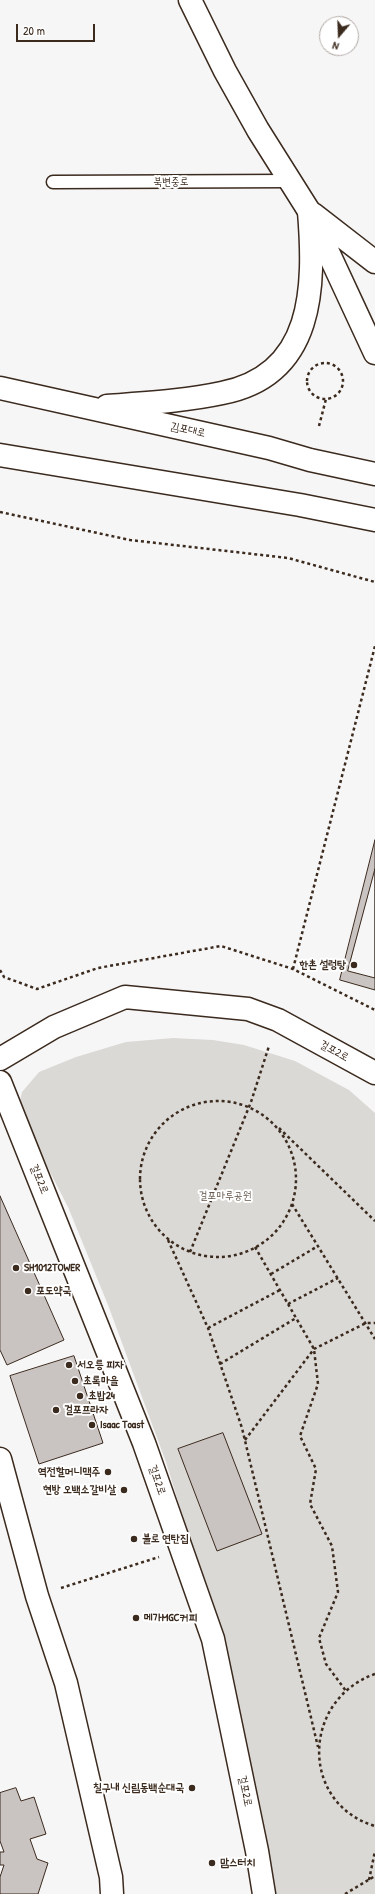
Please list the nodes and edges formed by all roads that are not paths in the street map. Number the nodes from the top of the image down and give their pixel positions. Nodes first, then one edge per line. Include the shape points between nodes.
1 (190, 0) edge
2 (290, 181) junction
3 (53, 182) dead end
4 (309, 212) junction
5 (375, 262) edge
6 (375, 354) edge
7 (0, 388) edge
8 (84, 408) junction
9 (0, 455) edge
10 (375, 474) edge
11 (375, 520) edge
12 (0, 1060) edge
13 (375, 1073) edge
14 (0, 1082) edge
15 (0, 1459) edge
16 (112, 1894) edge
17 (264, 1894) edge

1 - 2 street via 225,71
2 - 3 lane, 북변중로
2 - 4 street
4 - 5 street
4 - 6 street
4 - 8 street via 311,291 297,339 273,370 254,382 223,393
7 - 8 street, 김포대로
8 - 10 street, 김포대로
9 - 11 street
12 - 13 street, 걸포2로 via 54,1027 125,997 248,1009 278,1020
14 - 17 street, 걸포2로 via 144,1443 213,1638
15 - 16 street via 37,1596 66,1683 111,1877

